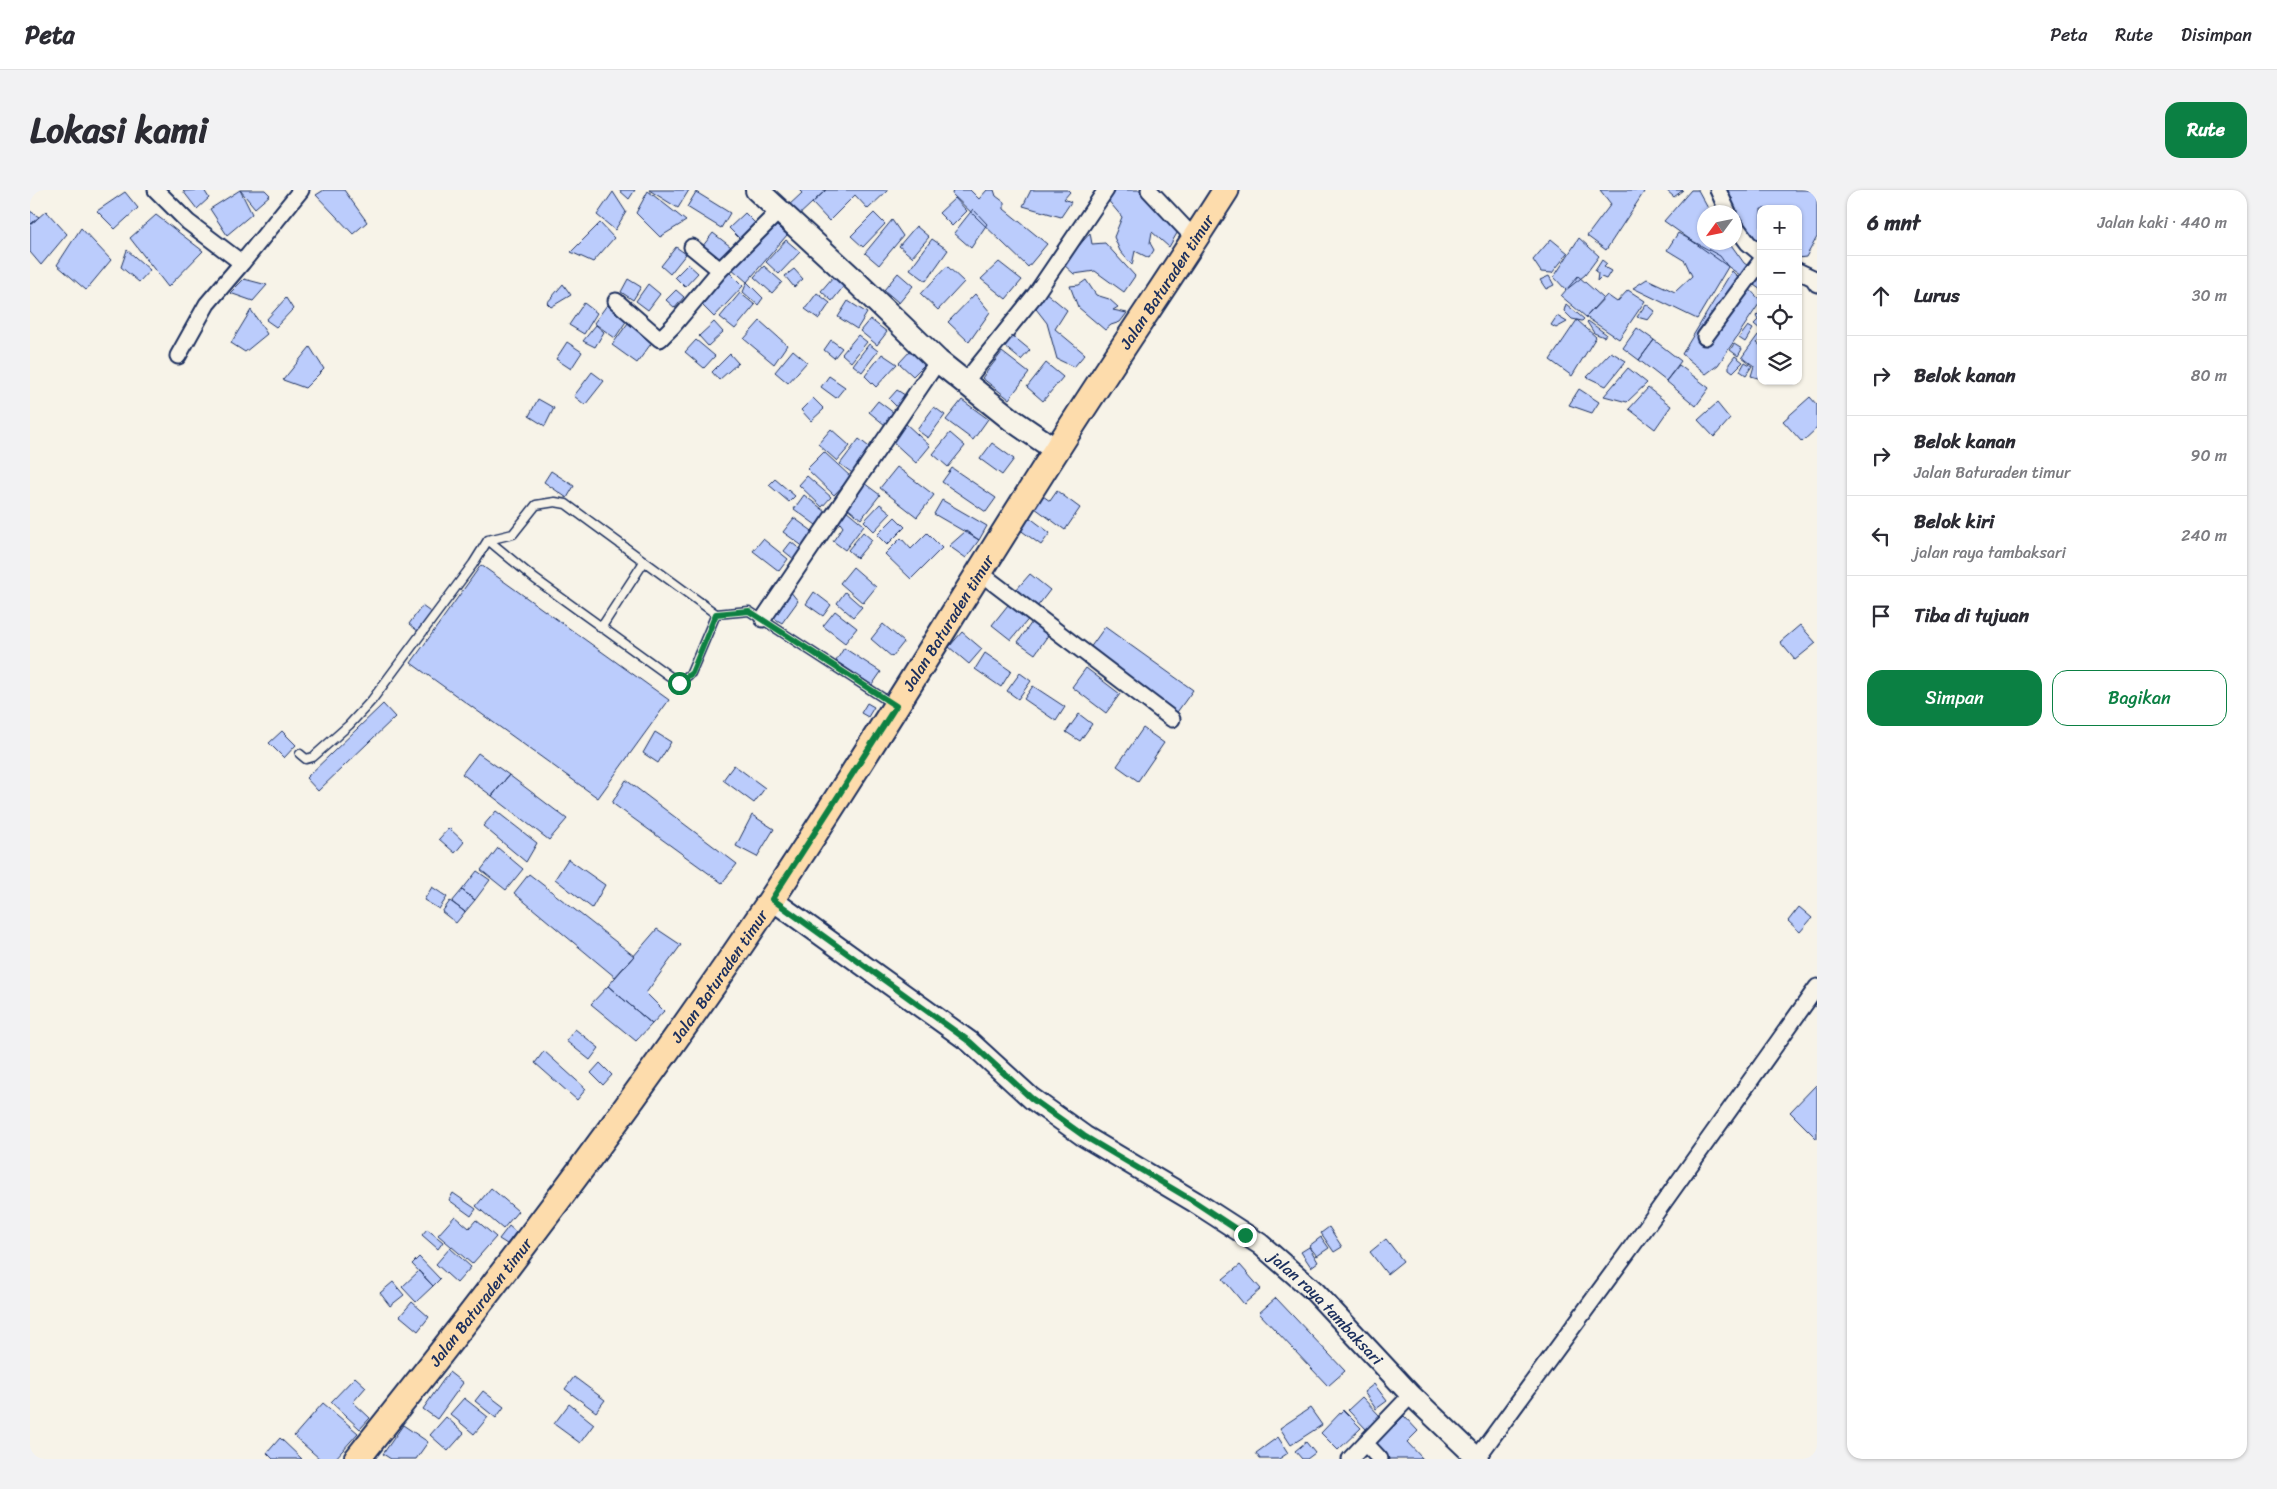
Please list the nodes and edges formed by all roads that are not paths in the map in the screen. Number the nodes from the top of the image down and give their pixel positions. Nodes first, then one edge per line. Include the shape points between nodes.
1 (156, 190) edge
2 (301, 190) edge
3 (757, 190) edge
4 (1106, 190) edge
5 (1149, 190) edge
6 (1226, 190) edge
7 (1718, 190) edge
8 (1725, 205) edge
9 (779, 211) junction
10 (1742, 235) edge
11 (1195, 239) junction
12 (692, 247) dead end
13 (1757, 251) edge
14 (242, 263) junction
15 (1757, 266) edge
16 (720, 270) junction
17 (1802, 273) edge
18 (1817, 284) edge
19 (616, 301) dead end
20 (1705, 337) dead end
21 (178, 356) dead end
22 (938, 361) junction
23 (965, 382) junction
24 (1056, 450) junction
25 (488, 540) junction
26 (644, 562) junction
27 (979, 572) junction
28 (716, 614) junction
29 (762, 619) junction
30 (601, 628) junction
31 (896, 706) junction
32 (1172, 719) dead end
33 (300, 754) dead end
34 (772, 899) junction
35 (1817, 987) edge
36 (1411, 1395) junction
37 (1365, 1443) junction
38 (357, 1459) edge
39 (1350, 1459) edge
40 (1380, 1459) edge
41 (1477, 1459) edge

1 - 14 street via 188,222
2 - 14 street
3 - 9 main road
4 - 23 street via 1034,295
5 - 11 street
6 - 11 main road, Jalan Baturaden timur
7 - 8 street
9 - 16 street
9 - 22 main road
10 - 13 street
11 - 24 main road, Jalan Baturaden timur
12 - 16 street
14 - 21 street via 207,304
15 - 20 street
16 - 19 street via 660,339
17 - 18 street
22 - 23 main road
22 - 29 street
23 - 24 main road
24 - 27 main road, Jalan Baturaden timur
25 - 26 lane via 512,534 536,505 555,502 566,504
25 - 30 lane
25 - 33 lane via 474,564 372,700 313,757 306,759
26 - 28 lane
26 - 30 lane
27 - 31 main road, Jalan Baturaden timur
27 - 32 street
28 - 29 lane via 749,611
28 - 30 lane via 692,673 679,683
29 - 31 lane
31 - 34 main road, Jalan Baturaden timur
34 - 36 street, jalan raya tambaksari via 970,1042 1031,1098 1076,1131 1260,1244 1315,1292
34 - 38 main road, Jalan Baturaden timur via 642,1087 522,1250
35 - 41 street
36 - 37 street
36 - 41 street, jalan raya tambaksari
37 - 39 street
37 - 40 street

